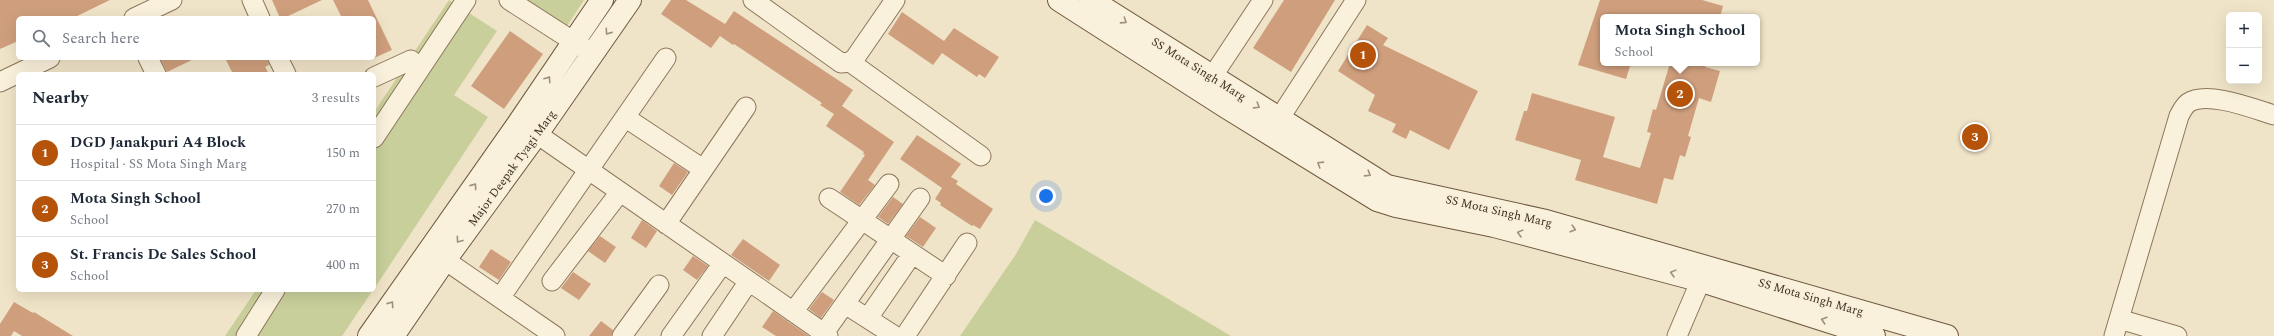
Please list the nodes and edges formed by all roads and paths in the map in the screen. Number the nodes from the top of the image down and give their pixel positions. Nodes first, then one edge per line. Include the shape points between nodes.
1 (172, 0) edge
2 (252, 0) edge
3 (466, 0) edge
4 (509, 0) edge
5 (602, 0) edge
6 (630, 0) edge
7 (753, 0) edge
8 (895, 0) edge
9 (1059, 0) edge
10 (1263, 0) edge
11 (1356, 0) edge
12 (1092, 5) edge
13 (138, 16) edge
14 (259, 16) edge
15 (572, 41) junction
16 (593, 54) junction
17 (666, 58) dead end
18 (46, 60) edge
19 (149, 60) edge
20 (279, 60) edge
21 (411, 60) dead end
22 (850, 62) junction
23 (21, 72) edge
24 (155, 72) edge
25 (285, 72) edge
26 (16, 74) edge
27 (376, 76) edge
28 (1212, 77) junction
29 (0, 82) edge
30 (746, 107) dead end
31 (2274, 116) edge
32 (626, 118) junction
33 (1279, 119) junction
34 (537, 134) junction
35 (376, 135) edge
36 (981, 156) dead end
37 (590, 170) junction
38 (703, 170) junction
39 (889, 184) dead end
40 (620, 192) junction
41 (829, 198) dead end
42 (920, 198) dead end
43 (861, 220) junction
44 (666, 224) junction
45 (891, 239) junction
46 (967, 243) dead end
47 (912, 254) junction
48 (445, 260) junction
49 (723, 263) junction
50 (1704, 274) junction
51 (946, 276) junction
52 (552, 281) dead end
53 (749, 281) junction
54 (659, 285) dead end
55 (274, 292) edge
56 (500, 298) junction
57 (845, 304) junction
58 (793, 312) junction
59 (868, 318) junction
60 (2116, 328) edge
61 (1910, 331) edge
62 (1852, 333) edge
63 (826, 335) edge
64 (246, 336) edge
65 (369, 336) edge
66 (393, 336) edge
67 (555, 336) edge
68 (622, 336) edge
69 (671, 336) edge
70 (712, 336) edge
71 (895, 336) edge
72 (905, 336) edge
73 (1677, 336) edge
74 (1874, 336) edge
75 (1947, 336) edge
76 (2177, 336) edge

1 - 13 street
2 - 14 street
3 - 35 street
4 - 15 street
5 - 15 street, Major Deepak Tyagi Marg
6 -> 16 street, Major Deepak Tyagi Marg
7 - 22 street via 836,60 841,63
8 - 22 street
9 - 12 street, SS Mota Singh Marg
10 - 28 street
11 - 33 street
12 -> 28 street, SS Mota Singh Marg
50 -> 12 street, SS Mota Singh Marg via 1378,200
15 - 16 street
65 -> 15 street, Major Deepak Tyagi Marg via 518,124
16 - 34 street, Major Deepak Tyagi Marg
17 - 32 street
18 - 23 street
19 - 24 street
20 - 25 street
21 - 27 street
22 - 36 street
26 - 29 street
28 -> 33 street, SS Mota Singh Marg
30 - 38 street
31 - 60 street via 2225,101 2200,98 2188,103 2179,116
32 - 37 street
32 - 38 street
33 -> 50 street, SS Mota Singh Marg via 1387,186 1546,221
34 - 37 street
34 -> 48 street, Major Deepak Tyagi Marg
37 - 40 street
37 - 56 street
38 - 44 street
39 - 43 street
40 - 44 street
40 - 52 street
41 - 43 street
42 - 45 street
43 - 45 street
43 - 58 street
44 - 49 street
45 - 47 street
45 - 57 street
46 - 51 street
47 - 51 street
47 - 59 street
48 - 56 street
48 - 66 street, Major Deepak Tyagi Marg
49 - 53 street
49 - 69 street
50 - 61 street, SS Mota Singh Marg
62 -> 50 street, SS Mota Singh Marg
50 - 73 street
51 - 72 street
53 - 58 street
53 - 70 street
54 - 68 street
55 - 64 street
56 - 67 street
57 - 59 street
57 - 63 street
58 - 63 street
59 - 71 street
60 - 76 street
61 - 75 street, SS Mota Singh Marg
62 - 74 street, SS Mota Singh Marg

